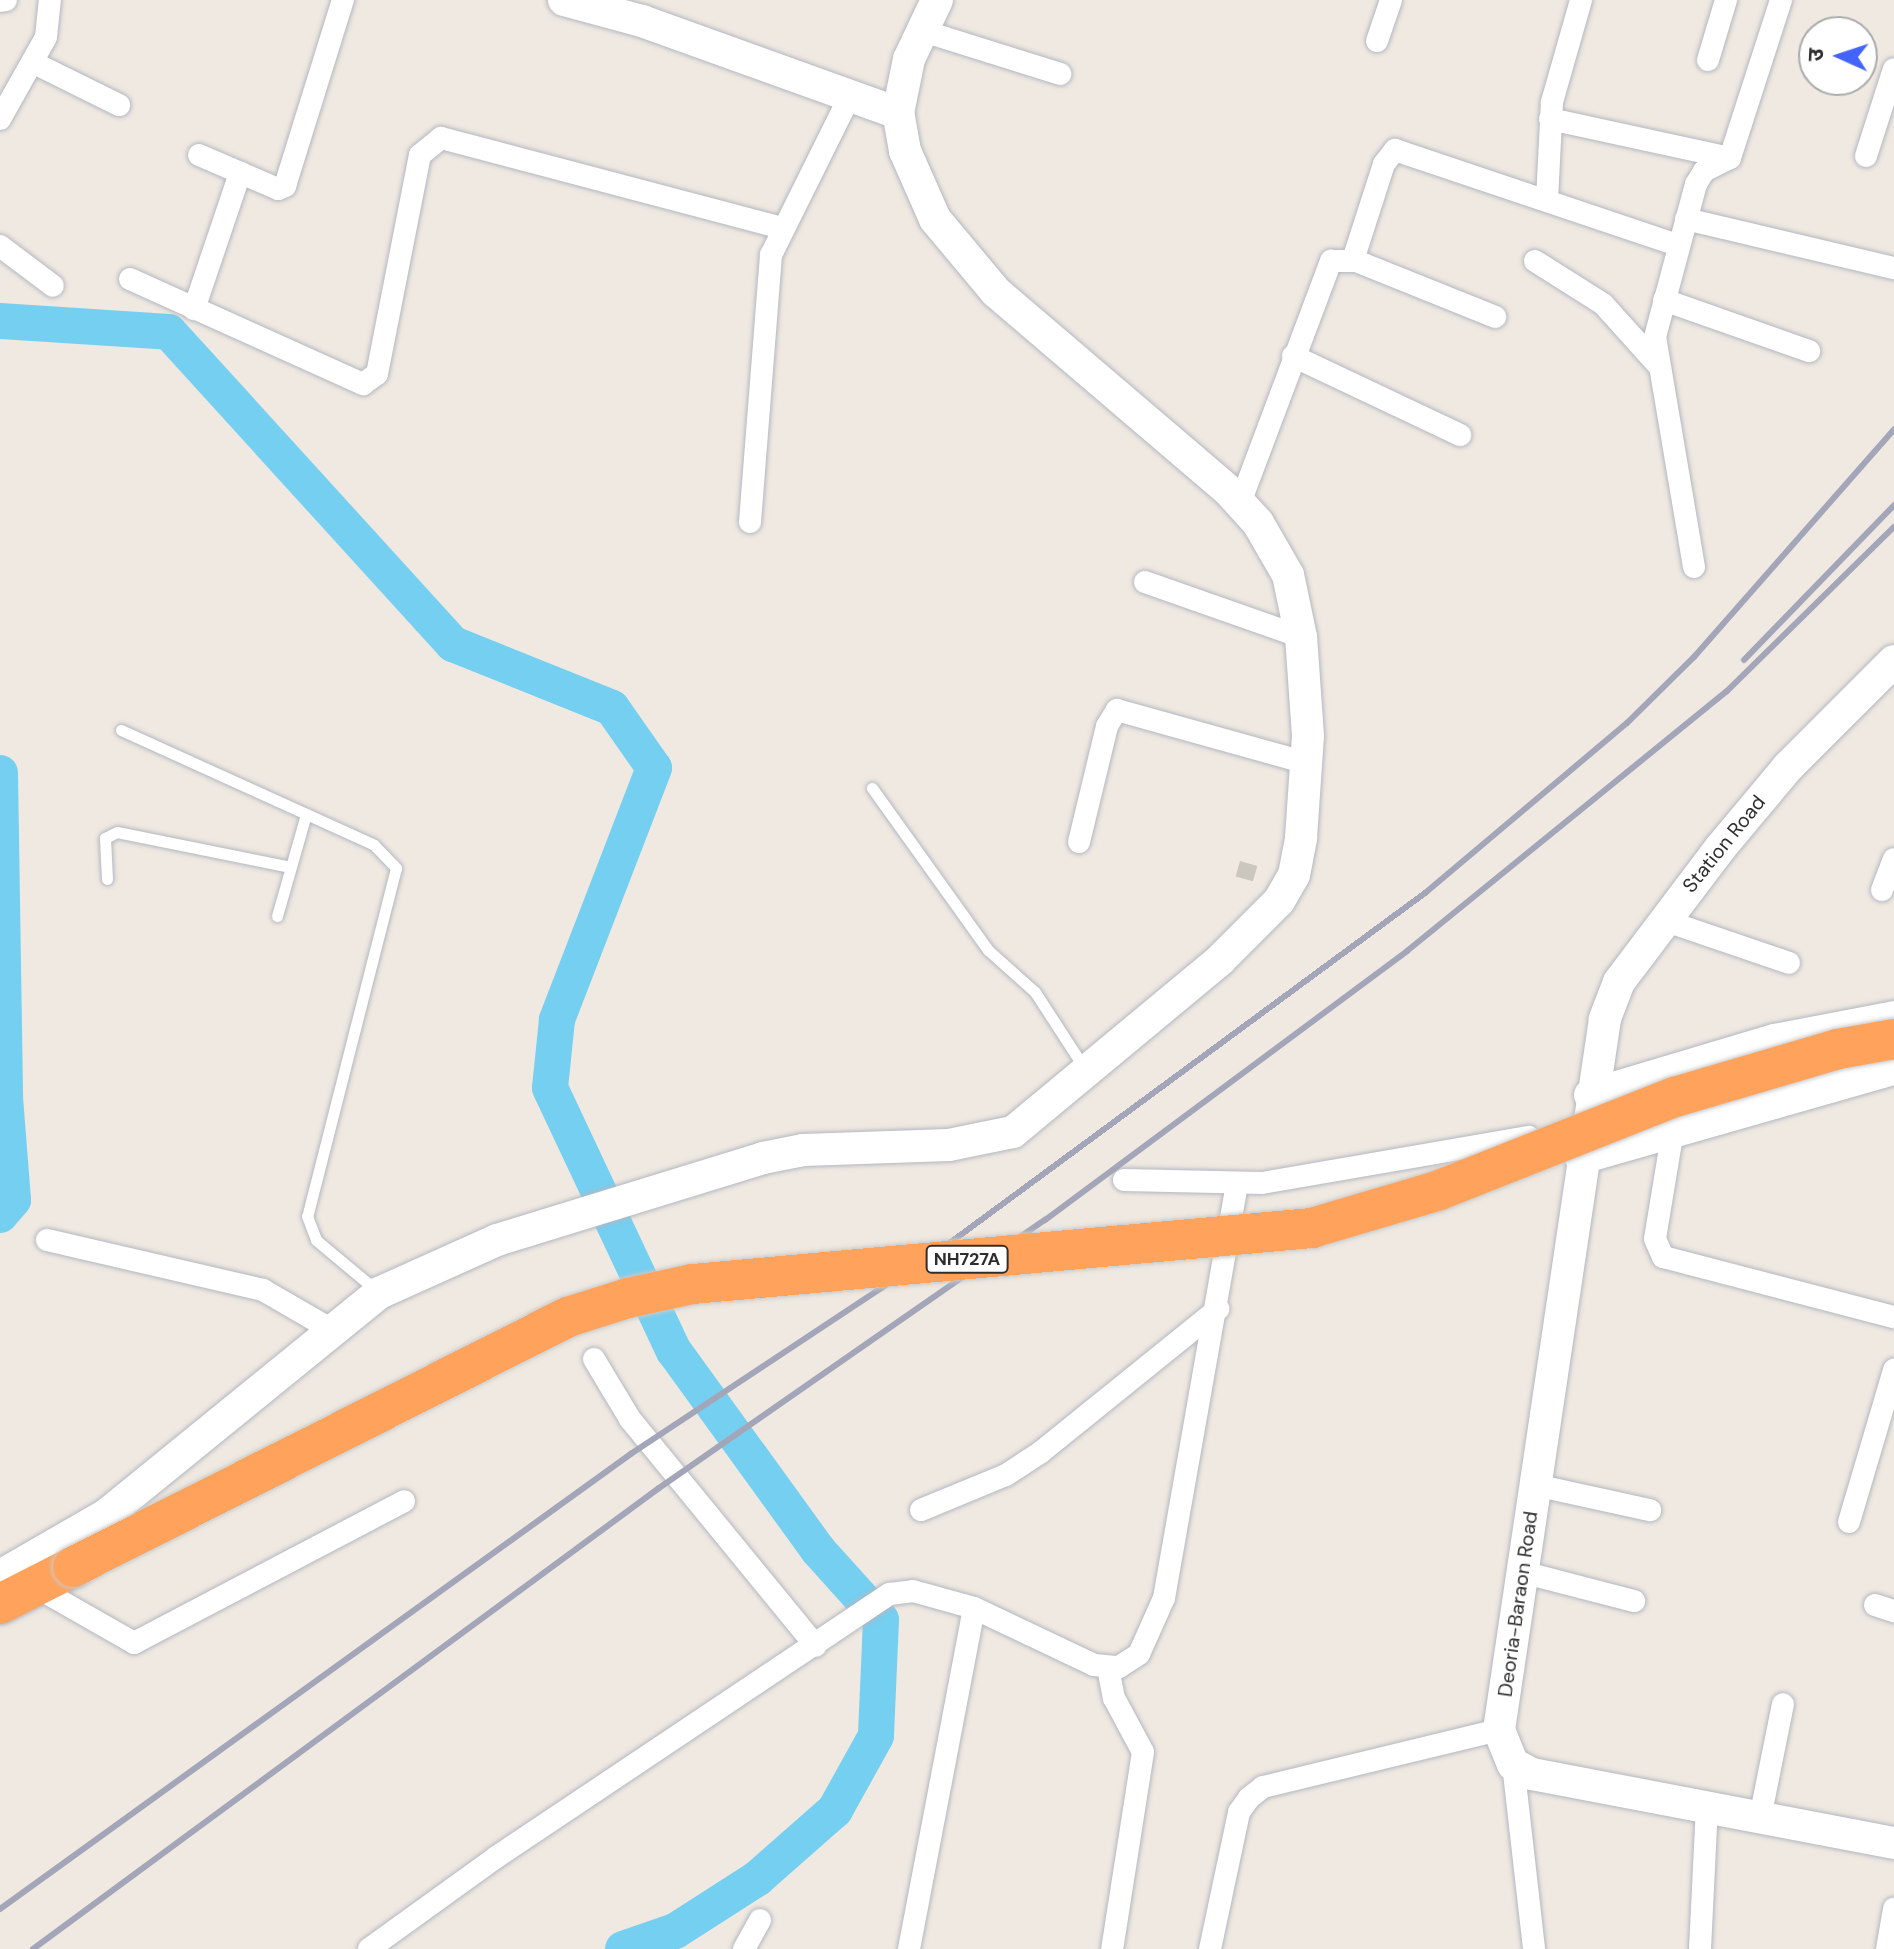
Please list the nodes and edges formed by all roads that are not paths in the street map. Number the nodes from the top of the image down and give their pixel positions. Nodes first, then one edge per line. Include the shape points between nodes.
1 (50, 0) edge
2 (343, 0) edge
3 (564, 0) edge
4 (937, 0) edge
5 (1391, 0) edge
6 (1581, 0) edge
7 (1726, 0) edge
8 (1781, 0) edge
9 (920, 30) junction
10 (1377, 41) dead end
11 (1708, 60) dead end
12 (34, 63) junction
13 (1894, 69) edge
14 (1060, 74) dead end
15 (850, 96) junction
16 (119, 105) dead end
17 (898, 113) junction
18 (0, 119) edge
19 (1550, 119) junction
20 (199, 155) dead end
21 (1866, 156) dead end
22 (1730, 158) junction
23 (240, 173) junction
24 (1547, 200) junction
25 (1686, 219) junction
26 (781, 228) junction
27 (1678, 245) junction
28 (0, 246) edge
29 (1353, 260) junction
30 (1535, 261) dead end
31 (1894, 268) edge
32 (130, 279) dead end
33 (53, 286) dead end
34 (1664, 300) junction
35 (194, 309) junction
36 (1495, 317) dead end
37 (1809, 351) dead end
38 (1293, 356) junction
39 (1657, 364) junction
40 (1460, 435) dead end
41 (1240, 503) junction
42 (750, 522) dead end
43 (1694, 567) dead end
44 (1145, 582) dead end
45 (1301, 637) junction
46 (1894, 661) edge
47 (121, 730) dead end
48 (1307, 763) junction
49 (872, 788) dead end
50 (306, 814) junction
51 (1079, 842) dead end
52 (1894, 859) edge
53 (291, 867) junction
54 (107, 879) dead end
55 (1882, 890) dead end
56 (277, 916) dead end
57 (1663, 920) junction
58 (1789, 963) dead end
59 (1894, 1017) edge
60 (1894, 1039) edge
61 (1596, 1055) joint
62 (1894, 1069) edge
63 (1087, 1073) junction
64 (1589, 1106) junction
65 (1673, 1130) junction
66 (1581, 1158) junction
67 (1124, 1180) dead end
68 (1237, 1185) junction
69 (47, 1240) dead end
70 (379, 1293) junction
71 (1218, 1309) junction
72 (1894, 1317) edge
73 (332, 1330) junction
74 (594, 1359) dead end
75 (1894, 1370) edge
76 (1535, 1485) junction
77 (404, 1501) dead end
78 (921, 1510) dead end
79 (1650, 1510) dead end
80 (1849, 1522) dead end
81 (1522, 1572) junction
82 (18, 1581) edge
83 (1634, 1601) dead end
84 (0, 1604) edge
85 (974, 1608) junction
86 (822, 1642) junction
87 (1108, 1668) junction
88 (1783, 1704) dead end
89 (1499, 1730) junction
90 (1513, 1764) junction
91 (1707, 1808) junction
92 (1760, 1818) junction
93 (1894, 1843) edge
94 (1894, 1909) edge
95 (760, 1920) dead end
96 (369, 1949) edge
97 (744, 1949) edge
98 (909, 1949) edge
99 (1112, 1949) edge
100 (1210, 1949) edge
101 (1534, 1949) edge
102 (1700, 1949) edge
103 (1887, 1949) edge

1 - 12 street via 46,37
2 - 23 street via 285,186 278,189
3 - 15 street via 642,21
4 - 9 street
5 - 10 street
6 - 19 street
7 - 11 street
8 - 22 street
9 - 14 street
9 - 17 street
12 - 16 street
12 - 18 street
13 - 21 street
15 - 17 street
15 - 26 street
17 - 41 street via 918,187 965,260
19 - 22 street
19 - 24 street
20 - 23 street
22 - 25 street via 1699,175
23 - 35 street
24 - 27 street
24 - 29 street via 1395,150 1384,164
25 - 27 street
25 - 31 street
26 - 35 street via 441,138 420,155 377,374 370,382 351,380
26 - 42 street via 765,287
27 - 34 street
28 - 33 street
29 - 36 street
29 - 38 street via 1331,261 1324,269
30 - 39 street via 1603,304
32 - 35 street
34 - 37 street
34 - 39 street via 1655,337
38 - 40 street
38 - 41 street
39 - 43 street
41 - 45 street via 1288,575
44 - 45 street
45 - 48 street via 1308,693
46 - 57 street, Station Road via 1788,767
47 - 50 lane
48 - 51 street via 1117,710 1107,726
48 - 63 street via 1294,875 1279,901 1254,930
49 - 63 lane via 988,950 1035,992
50 - 53 lane
50 - 70 lane via 374,845 396,868 307,1216 316,1240
52 - 55 street
53 - 54 lane via 117,832 105,838
53 - 56 lane
57 - 58 street
57 - 61 street, Station Road via 1619,982
59 - 64 street via 1775,1040
60 - 82 highway, NH727A, bridge via 1838,1049 1675,1097 1437,1191 1312,1228 693,1284 628,1298 568,1317 73,1567
61 - 64 street, Deoria-Baraon Road
62 - 65 street
63 - 70 street via 1013,1132 985,1140 803,1150 673,1182 497,1240
64 - 66 street, Deoria-Baraon Road
64 - 68 street via 1489,1147
65 - 66 street
65 - 72 street via 1655,1239 1663,1257
66 - 76 street, Deoria-Baraon Road
67 - 68 street
68 - 71 street
69 - 73 street via 263,1290
70 - 73 street
71 - 78 street via 1041,1452 1006,1475
71 - 87 street via 1164,1598 1139,1654
73 - 82 street
74 - 86 street via 630,1419
75 - 80 street
76 - 79 street
76 - 81 street, Deoria-Baraon Road
77 - 82 street via 134,1643
81 - 83 street
81 - 89 street, Deoria-Baraon Road
82 - 84 highway, NH727A
85 - 86 street via 913,1591 877,1603
85 - 87 street
85 - 98 street
86 - 96 street via 495,1858
87 - 99 street via 1114,1698 1143,1752
88 - 92 street
89 - 90 street
89 - 100 street via 1263,1787 1239,1812
90 - 91 street via 1532,1774
90 - 101 street
91 - 92 street
91 - 102 street
92 - 93 street
94 - 103 street
95 - 97 street

